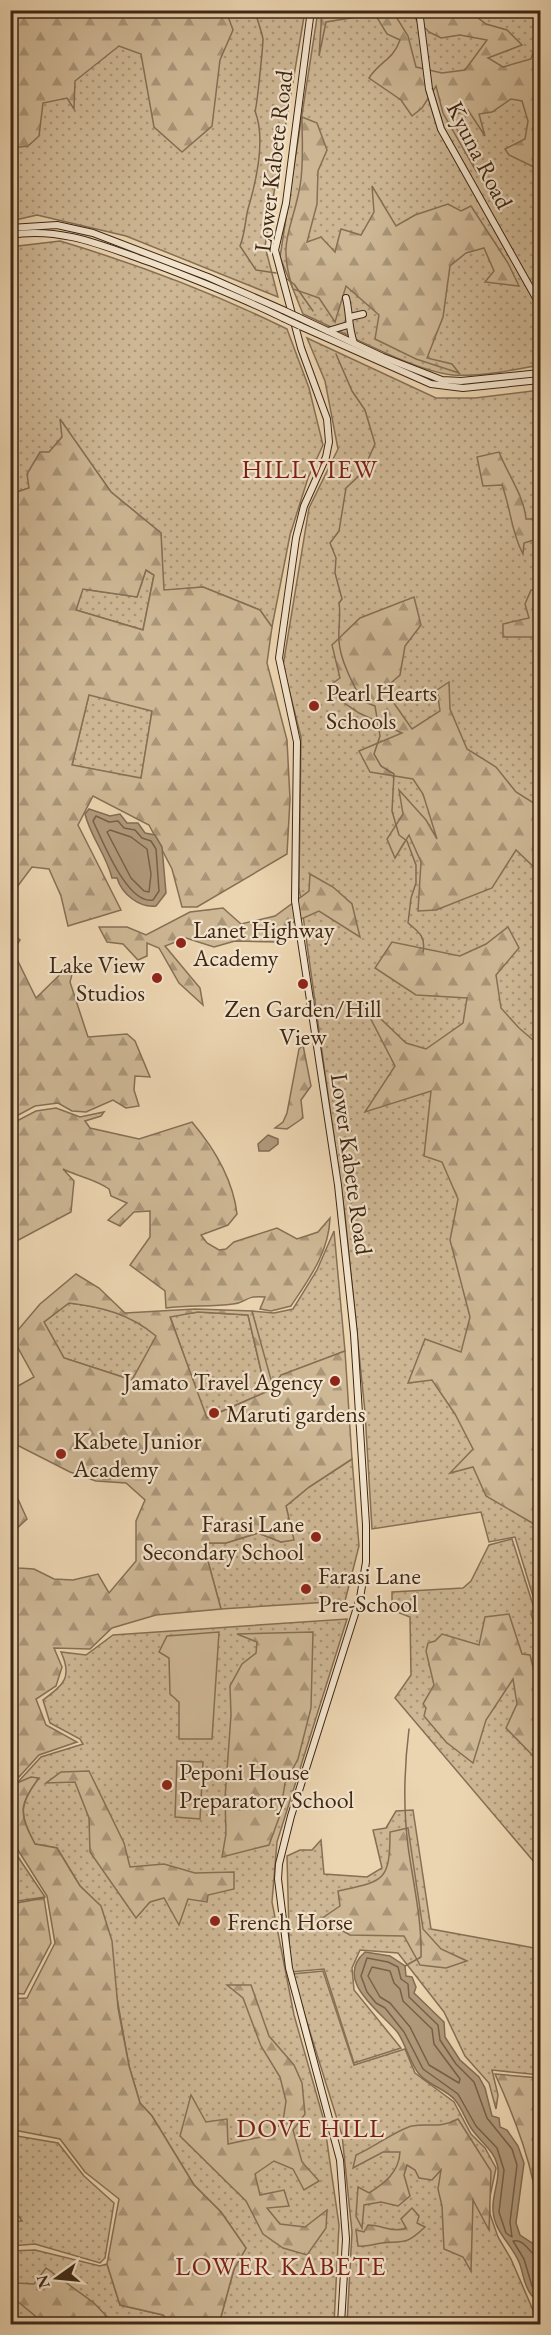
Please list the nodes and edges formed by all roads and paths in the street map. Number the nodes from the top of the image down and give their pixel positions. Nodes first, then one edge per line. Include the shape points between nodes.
1 (311, 10) edge
2 (419, 10) edge
3 (10, 228) edge
4 (10, 235) edge
5 (346, 298) dead end
6 (540, 305) edge
7 (363, 314) dead end
8 (350, 317) junction
9 (348, 325) junction
10 (327, 331) junction
11 (354, 343) junction
12 (540, 373) edge
13 (540, 380) edge
14 (341, 2325) edge

1 - 14 main road, Lower Kabete Road via 286,203 275,250 301,348 327,418 329,442 296,538 279,658 297,748 295,901 337,1174 351,1294 366,1562 360,1598 291,1816 278,1879 289,1968 340,2160 345,2230
2 - 6 main road, Kyuna Road via 429,89 441,129
3 - 10 main road, bridge via 45,225 93,233 208,277
4 - 13 main road, bridge via 38,232 86,240 214,287 431,384 463,388
5 - 8 main road
7 - 8 main road
8 - 9 main road
9 - 10 main road
9 - 11 main road
10 - 11 main road
11 - 12 main road via 431,377 454,381

